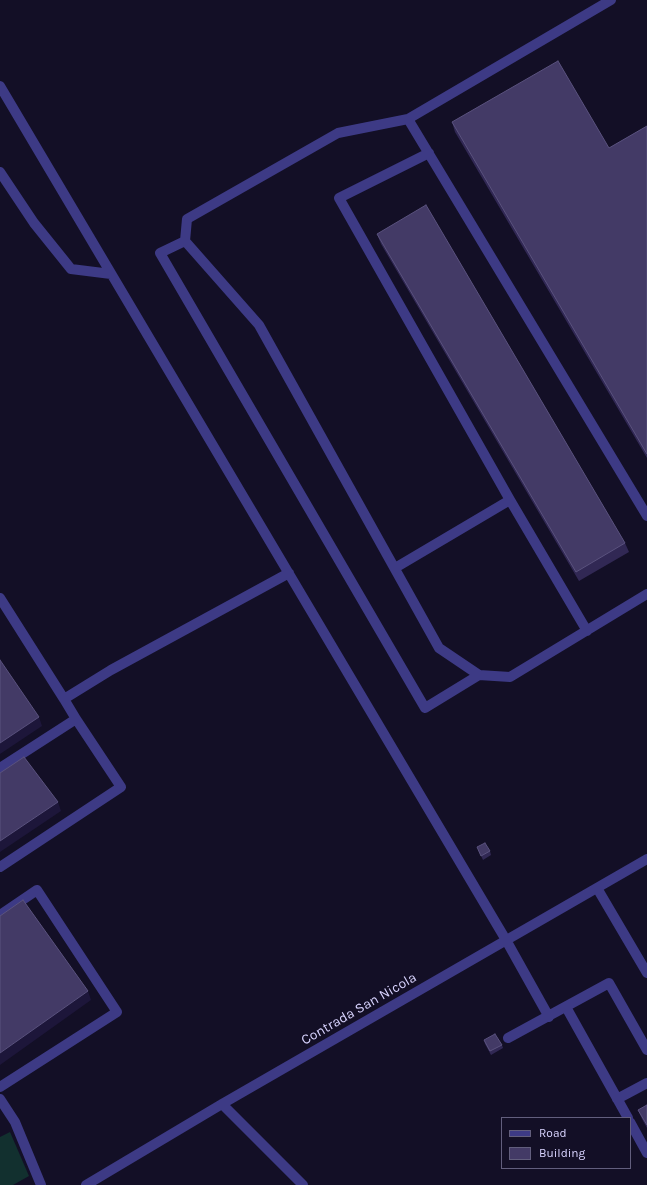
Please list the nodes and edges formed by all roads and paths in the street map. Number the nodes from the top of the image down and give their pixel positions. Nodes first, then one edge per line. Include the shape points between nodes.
1 (611, 0) edge
2 (0, 86) edge
3 (408, 119) junction
4 (429, 153) junction
5 (0, 172) edge
6 (184, 241) junction
7 (111, 274) junction
8 (510, 500) junction
9 (647, 516) edge
10 (395, 568) junction
11 (289, 573) junction
12 (647, 594) edge
13 (0, 598) edge
14 (587, 631) junction
15 (479, 675) junction
16 (64, 699) junction
17 (76, 719) junction
18 (0, 768) edge
19 (647, 859) edge
20 (0, 866) edge
21 (597, 888) junction
22 (0, 915) edge
23 (506, 940) junction
24 (647, 973) edge
25 (566, 1007) junction
26 (549, 1016) junction
27 (508, 1038) dead end
28 (647, 1050) edge
29 (647, 1083) edge
30 (0, 1087) edge
31 (0, 1099) edge
32 (617, 1099) junction
33 (222, 1104) junction
34 (627, 1117) edge
35 (631, 1124) edge
36 (647, 1153) edge
37 (41, 1185) edge
38 (86, 1185) edge
39 (303, 1185) edge

1 - 3 street
2 - 7 street
3 - 4 street
3 - 6 street via 338,133 187,218
4 - 8 street via 339,198
4 - 9 street
5 - 7 street via 34,223 71,269
6 - 10 street via 259,326
6 - 15 street via 160,253 425,708
7 - 11 street
8 - 10 street
8 - 14 street
10 - 15 street via 439,648
11 - 16 street via 111,670
11 - 23 street
12 - 14 street
13 - 16 street
14 - 15 street via 510,677
16 - 17 street
17 - 18 street
17 - 20 street via 121,787
19 - 21 street, Contrada San Nicola
21 - 23 street, Contrada San Nicola
21 - 24 street
22 - 30 street via 36,890 117,1012
23 - 26 street
23 - 33 street, Contrada San Nicola
25 - 26 street
25 - 28 street via 609,983
25 - 32 street
26 - 27 street
29 - 32 street
31 - 37 street via 16,1122
32 - 34 street
33 - 38 street, Contrada San Nicola
33 - 39 street
35 - 36 street

